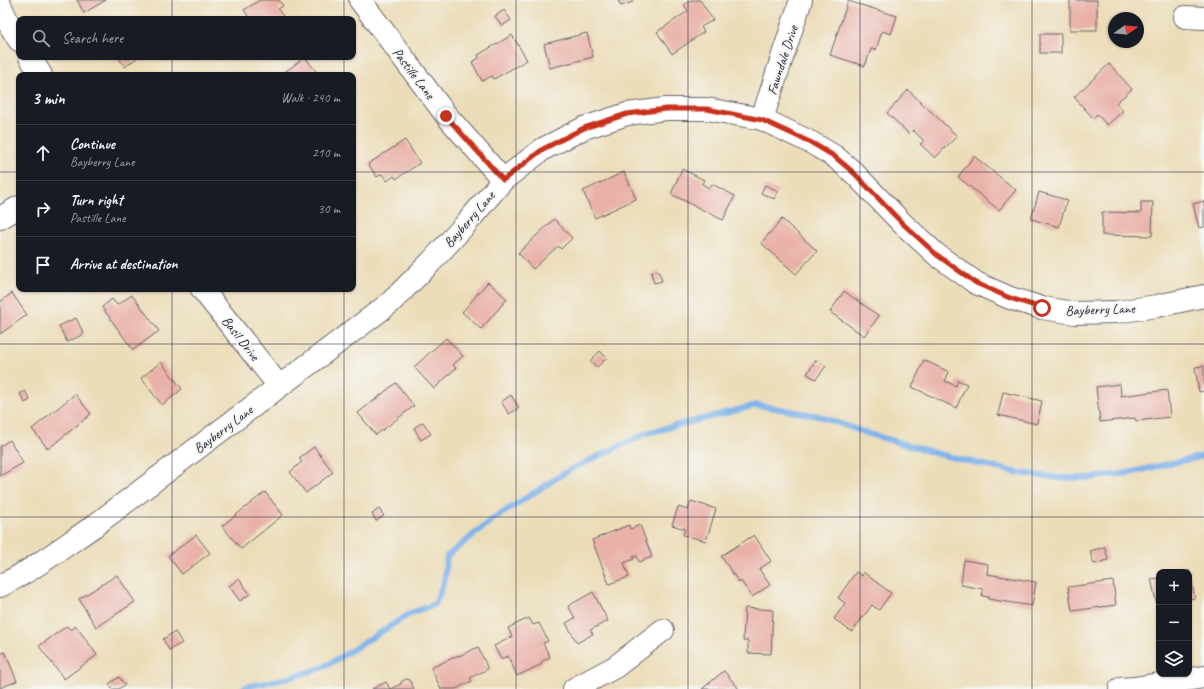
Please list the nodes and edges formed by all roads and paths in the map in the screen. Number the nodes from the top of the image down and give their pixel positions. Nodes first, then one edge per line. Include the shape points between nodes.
1 (360, 0) edge
2 (801, 0) edge
3 (0, 5) edge
4 (16, 35) edge
5 (32, 60) edge
6 (39, 72) edge
7 (762, 120) junction
8 (503, 180) junction
9 (16, 209) edge
10 (0, 218) edge
11 (204, 292) edge
12 (1204, 296) edge
13 (279, 386) junction
14 (0, 586) edge
15 (663, 630) dead end
16 (1204, 677) edge
17 (574, 689) edge
18 (1120, 689) edge

1 - 8 street, Pastille Lane via 446,116
2 - 7 street, Fawndale Drive
3 - 4 street
5 - 6 street
7 - 8 street, Bayberry Lane via 707,109 666,109 627,114 584,128 543,149
7 - 12 street, Bayberry Lane via 834,156 937,255 976,283 1010,298 1042,308 1075,313 1116,312
8 - 13 street, Bayberry Lane via 431,262 390,302
9 - 10 street
11 - 13 street, Basil Drive
13 - 14 street, Bayberry Lane via 94,526
15 - 17 street via 616,667
16 - 18 street

